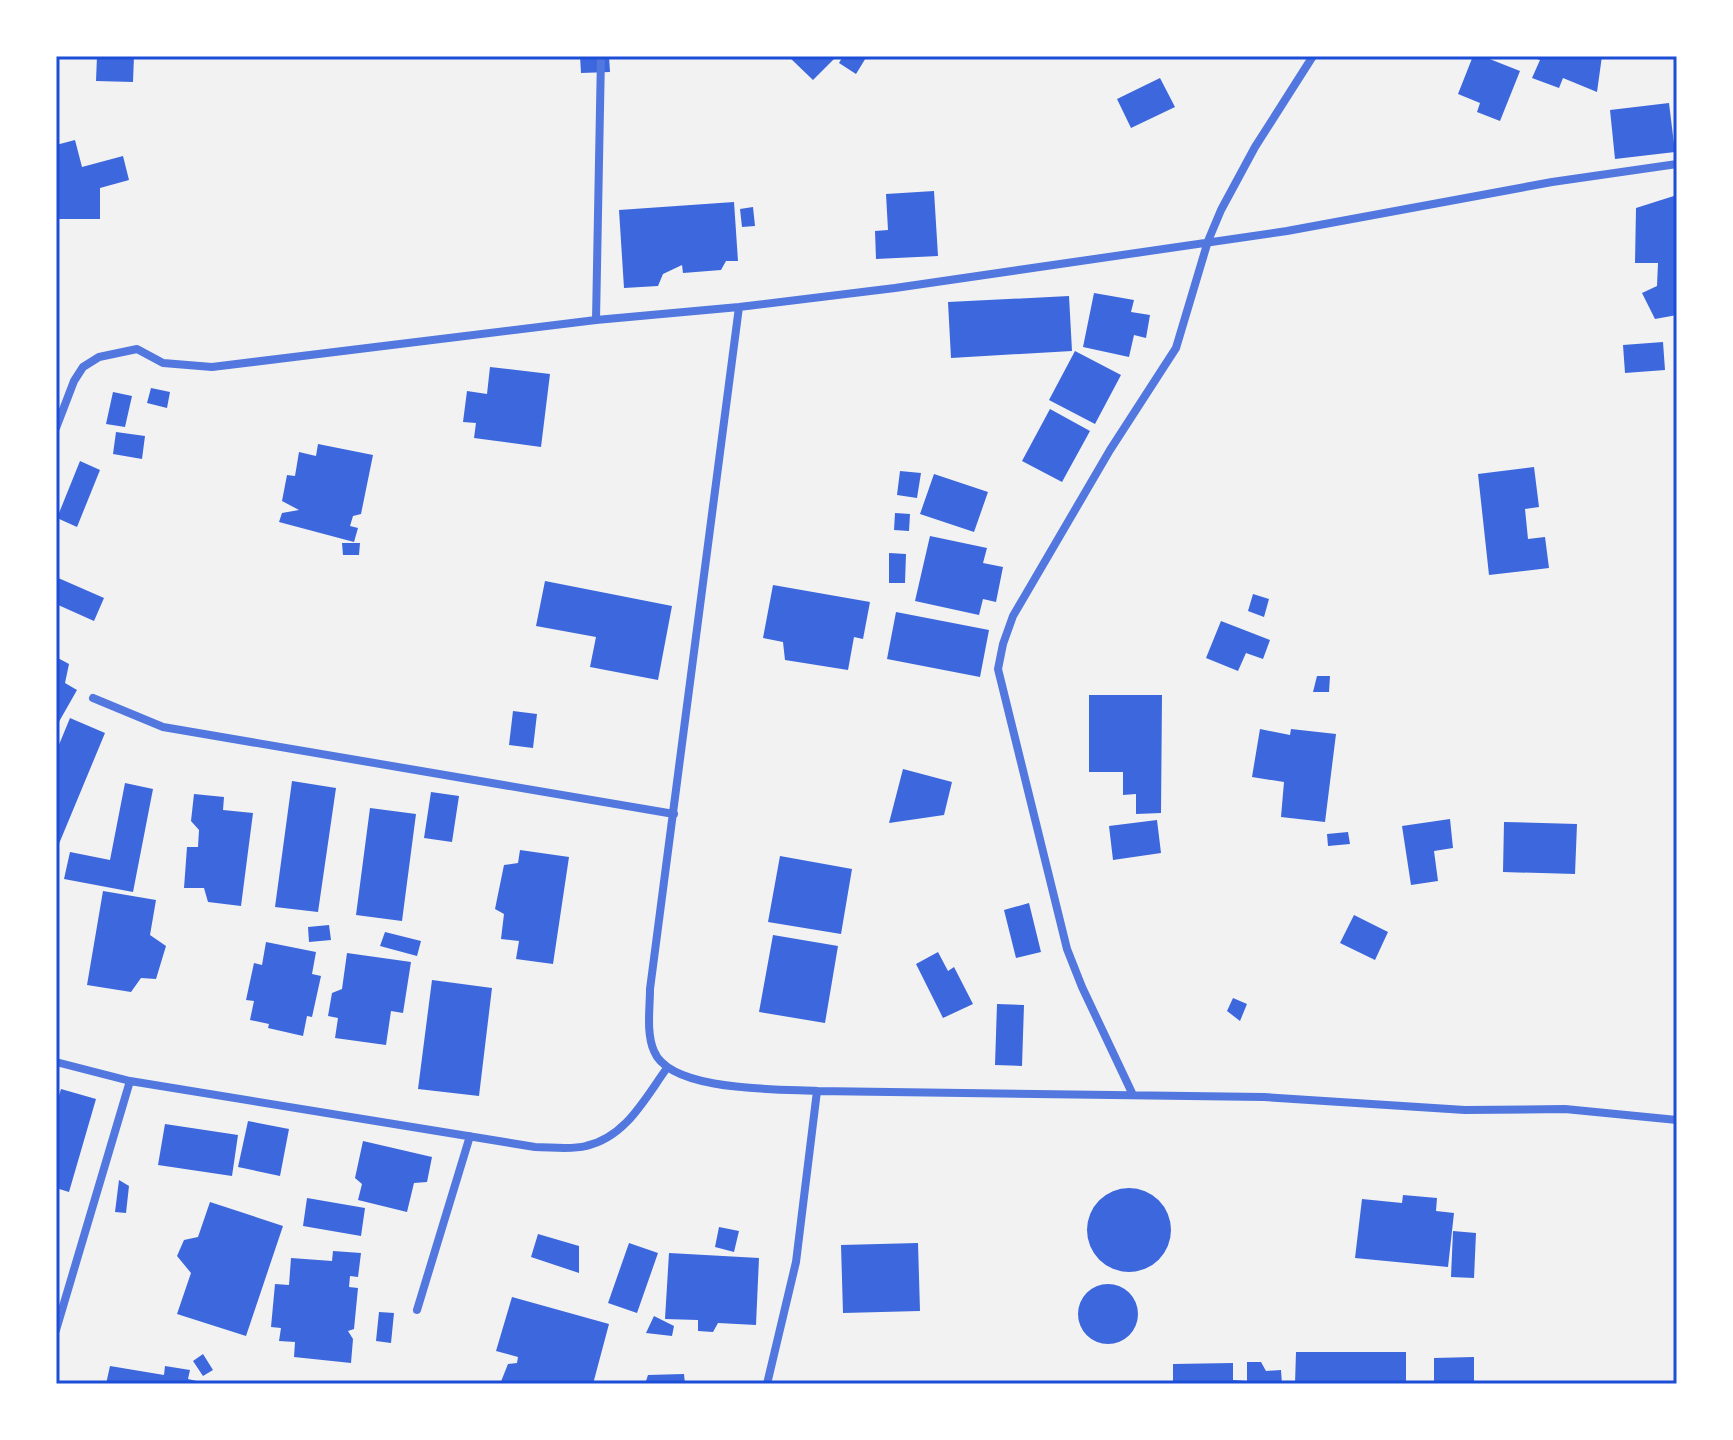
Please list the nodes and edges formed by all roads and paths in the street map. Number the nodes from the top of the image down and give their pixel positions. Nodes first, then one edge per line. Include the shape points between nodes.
1 (601, 56) edge
2 (1313, 56) edge
3 (1677, 164) edge
4 (1208, 241) junction
5 (739, 307) junction
6 (596, 320) junction
7 (56, 428) edge
8 (93, 698) dead end
9 (674, 814) junction
10 (56, 1062) edge
11 (667, 1068) junction
12 (130, 1081) junction
13 (817, 1091) junction
14 (1133, 1095) junction
15 (1677, 1120) edge
16 (470, 1136) junction
17 (417, 1310) dead end
18 (56, 1330) edge
19 (767, 1384) edge

1 - 6 street
2 - 4 street via 1255,147
3 - 4 street
4 - 5 street
4 - 14 street via 1176,348 1013,616 998,669 1067,949
5 - 6 street
5 - 9 street
6 - 7 street via 212,367 163,363 137,349 119,351 83,367
8 - 9 street via 163,727
9 - 11 street via 650,989 654,1052
10 - 12 street
11 - 13 street via 730,1085
11 - 16 street via 629,1121 585,1147 535,1147
12 - 16 street
12 - 18 street
13 - 14 street
13 - 19 street via 796,1262
14 - 15 street via 1465,1110 1565,1109
16 - 17 street

